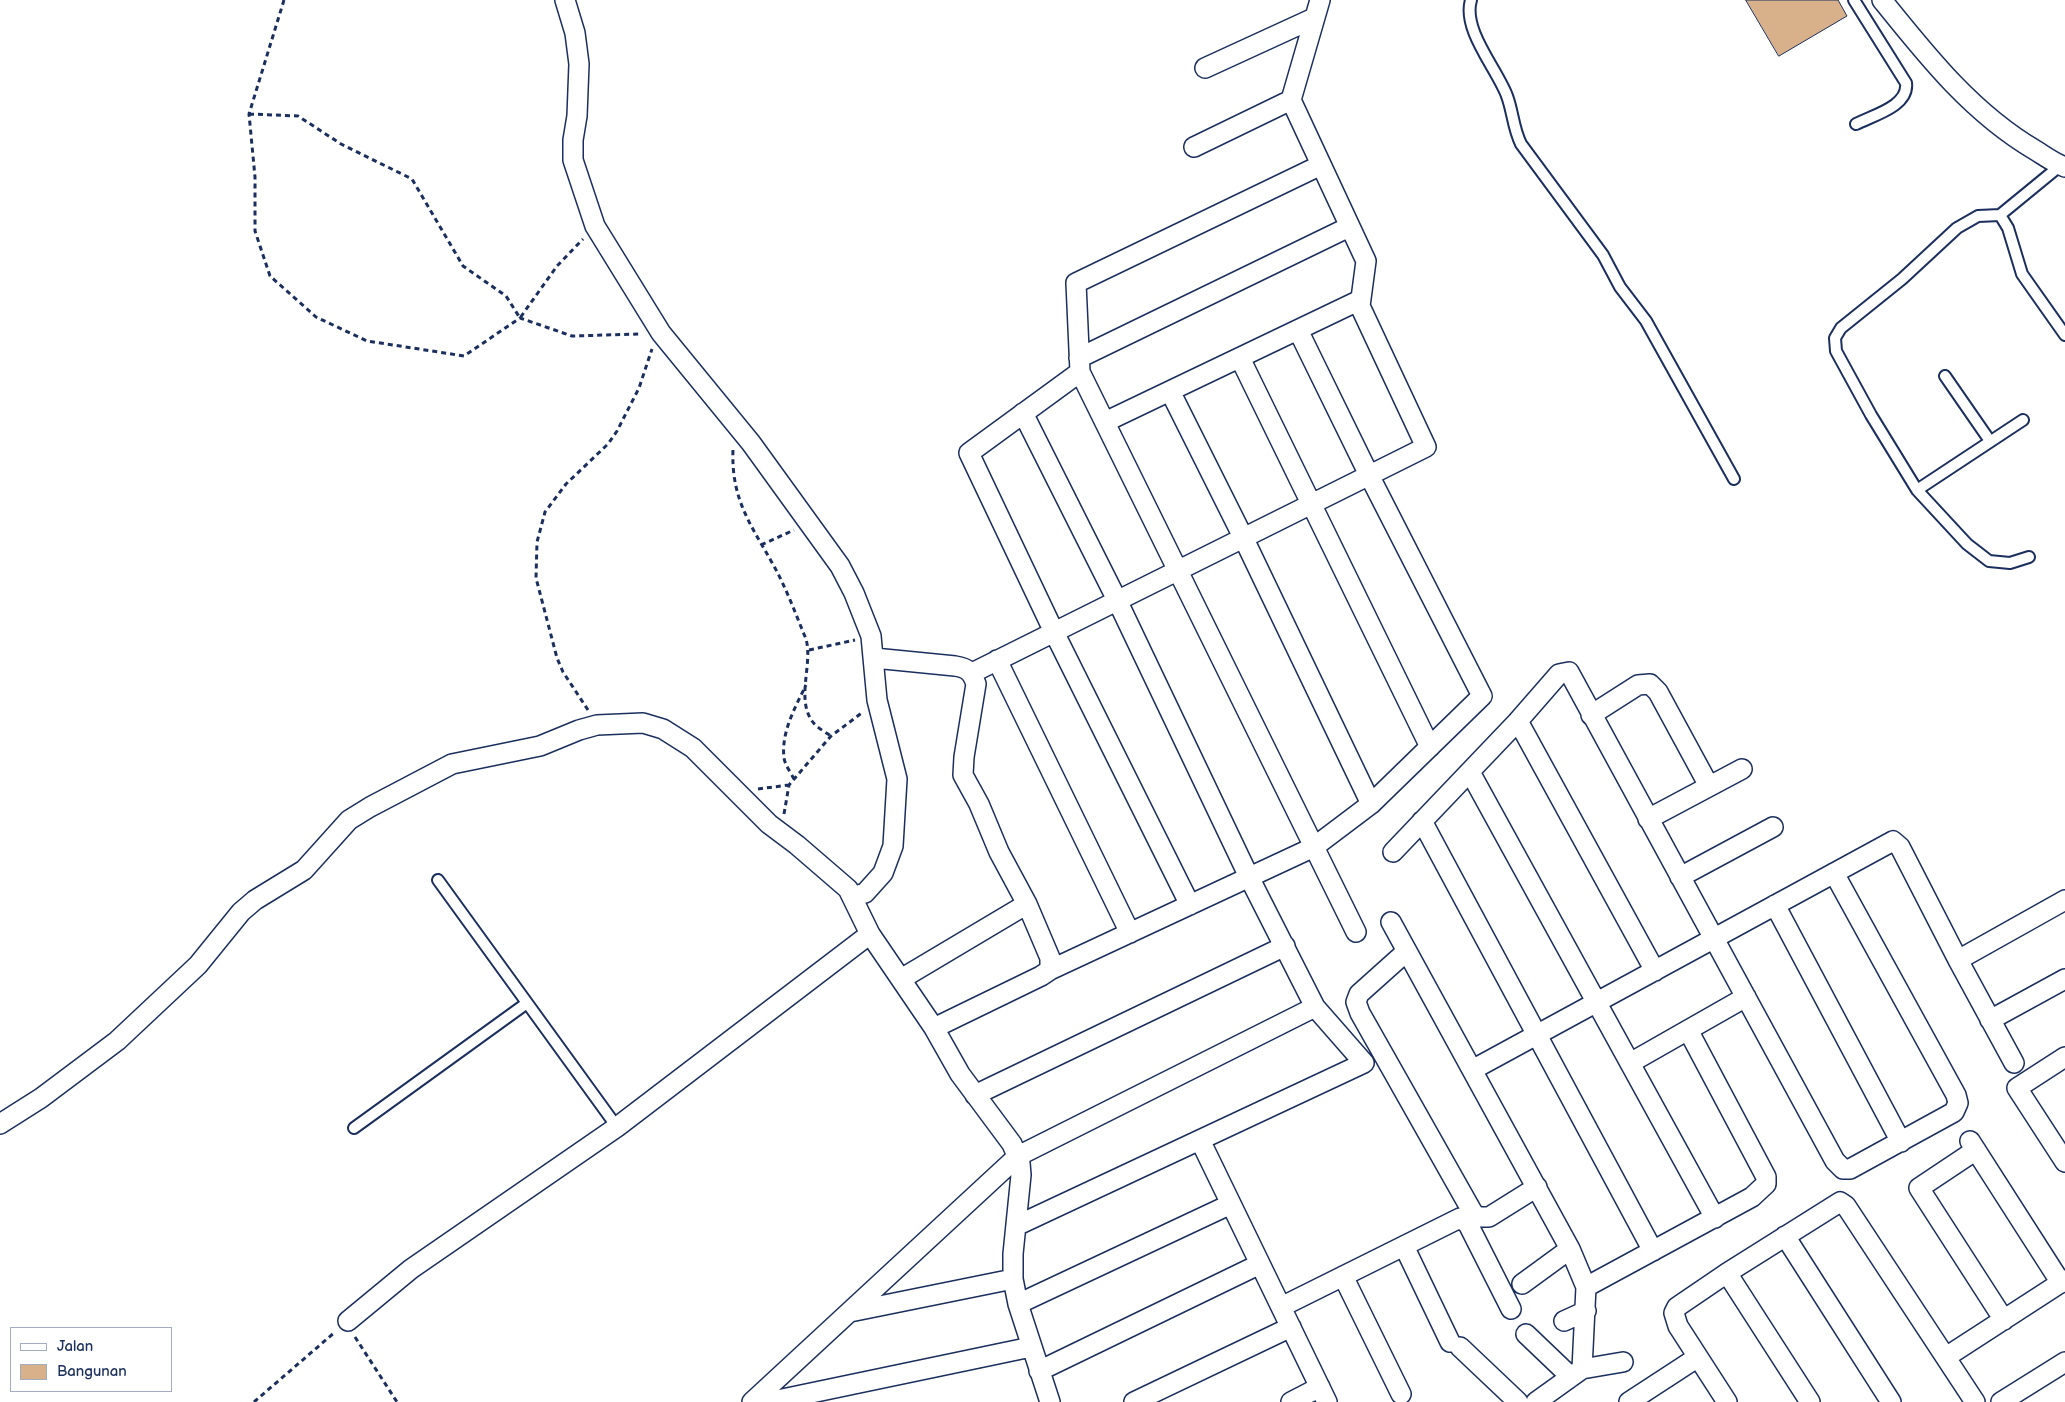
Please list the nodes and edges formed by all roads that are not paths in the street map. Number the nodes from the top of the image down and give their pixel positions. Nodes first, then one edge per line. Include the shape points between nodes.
1 (566, 0) edge
2 (1320, 0) edge
3 (1471, 0) edge
4 (1854, 0) edge
5 (1882, 0) edge
6 (1314, 18) junction
7 (1205, 68) dead end
8 (1291, 100) junction
9 (1856, 124) dead end
10 (1194, 147) dead end
11 (1321, 165) junction
12 (2063, 166) edge
13 (2000, 215) junction
14 (1349, 226) junction
15 (1360, 300) junction
16 (1298, 330) junction
17 (2065, 335) edge
18 (1240, 358) junction
19 (1080, 365) junction
20 (1945, 376) dead end
21 (1170, 391) junction
22 (1023, 413) junction
23 (2023, 420) dead end
24 (1105, 422) junction
25 (1990, 441) junction
26 (1369, 475) junction
27 (1734, 479) dead end
28 (1917, 490) junction
29 (1310, 504) junction
30 (1244, 537) junction
31 (2029, 557) dead end
32 (1177, 571) junction
33 (1117, 600) junction
34 (1054, 632) junction
35 (874, 658) junction
36 (997, 660) junction
37 (972, 672) junction
38 (1591, 715) junction
39 (1518, 721) junction
40 (1430, 747) junction
41 (1742, 769) dead end
42 (1470, 772) junction
43 (1709, 786) junction
44 (1371, 804) junction
45 (1648, 819) junction
46 (1422, 821) junction
47 (1773, 827) dead end
48 (1314, 847) junction
49 (1393, 852) dead end
50 (1834, 874) junction
51 (1249, 877) junction
52 (1680, 877) junction
53 (438, 880) dead end
54 (852, 897) junction
55 (2065, 900) edge
56 (1027, 904) junction
57 (1190, 905) junction
58 (1775, 905) junction
59 (1391, 922) dead end
60 (1356, 932) dead end
61 (1130, 933) junction
62 (870, 934) junction
63 (1713, 939) junction
64 (1284, 946) junction
65 (1407, 951) junction
66 (1958, 960) junction
67 (1050, 970) junction
68 (1655, 971) junction
69 (901, 979) junction
70 (2065, 979) edge
71 (1746, 998) junction
72 (1596, 1002) junction
73 (527, 1003) junction
74 (1315, 1007) junction
75 (1990, 1020) junction
76 (934, 1028) junction
77 (1688, 1030) junction
78 (1537, 1035) junction
79 (2065, 1057) edge
80 (2014, 1062) dead end
81 (1630, 1063) junction
82 (1472, 1070) junction
83 (975, 1095) junction
84 (0, 1124) edge
85 (617, 1127) junction
86 (354, 1128) dead end
87 (1200, 1140) junction
88 (1901, 1142) junction
89 (1018, 1156) junction
90 (2065, 1162) edge
91 (1537, 1188) junction
92 (1231, 1204) junction
93 (1715, 1218) junction
94 (1016, 1226) junction
95 (1785, 1236) junction
96 (1404, 1246) junction
97 (1570, 1248) junction
98 (1653, 1251) junction
99 (1260, 1264) junction
100 (1727, 1273) junction
101 (1343, 1276) junction
102 (1013, 1279) junction
103 (2063, 1282) edge
104 (1522, 1284) dead end
105 (1586, 1287) junction
106 (1018, 1304) junction
107 (1281, 1307) junction
108 (1511, 1309) dead end
109 (1586, 1311) junction
110 (849, 1312) junction
111 (2004, 1320) junction
112 (1564, 1321) dead end
113 (348, 1322) road end
114 (1290, 1327) junction
115 (1526, 1334) dead end
116 (1031, 1347) junction
117 (1698, 1357) junction
118 (1946, 1358) junction
119 (1623, 1362) dead end
120 (2065, 1362) edge
121 (1039, 1371) junction
122 (1577, 1373) junction
123 (1401, 1394) dead end
124 (1323, 1395) edge
125 (752, 1402) edge
126 (768, 1402) edge
127 (1050, 1402) edge
128 (1134, 1402) edge
129 (1291, 1402) edge
130 (1518, 1402) edge
131 (1536, 1402) edge
132 (1629, 1402) edge
133 (1727, 1402) edge
134 (1810, 1402) edge
135 (1891, 1402) edge
136 (1975, 1402) edge
137 (2001, 1402) edge

1 - 35 street via 579,64 573,160 595,226 661,333 775,474 840,566 871,636
2 - 6 street
3 - 27 lane via 1474,33 1506,93 1521,144 1646,321
4 - 9 lane via 1906,83 1907,91 1895,105
5 - 12 street via 1965,96 2014,138
6 - 7 street
6 - 8 street
8 - 10 street
8 - 11 street
11 - 14 street
11 - 19 street via 1076,283
12 - 13 lane
13 - 17 lane via 2008,228 2022,274
13 - 28 lane via 1978,216 1957,228 1902,279 1841,328 1835,338 1836,351
14 - 15 street via 1366,261
14 - 19 street
15 - 16 street
15 - 26 street via 1426,446
16 - 18 street
16 - 26 street
18 - 21 street
18 - 29 street
19 - 22 street
19 - 24 street
20 - 25 lane
21 - 24 street
21 - 30 street
22 - 33 street
22 - 34 street via 969,452
23 - 25 lane
24 - 32 street
25 - 28 lane
26 - 29 street
26 - 40 street via 1482,696
28 - 31 lane via 1967,544 1989,561 2010,563
29 - 30 street
29 - 40 street
30 - 32 street
30 - 44 street
32 - 33 street
32 - 48 street
33 - 34 street
33 - 51 street
34 - 36 street
34 - 57 street
35 - 37 street via 964,667
35 - 54 street via 877,700 897,779 893,846 883,873 864,892
36 - 37 street
36 - 61 street
37 - 56 street via 976,684 963,775 979,804 998,852
38 - 39 street via 1571,674 1566,671 1559,674
38 - 43 street via 1638,686 1650,684 1658,692
38 - 45 street
39 - 42 street
39 - 68 street
40 - 44 street
41 - 43 street
42 - 46 street
42 - 72 street
43 - 45 street
44 - 48 street
45 - 52 street
46 - 49 street
46 - 78 street
47 - 52 street
48 - 51 street
48 - 60 street
50 - 58 street
50 - 66 street via 1887,842 1897,843
50 - 88 street via 1958,1103 1954,1112
51 - 57 street
51 - 64 street
52 - 63 street
53 - 73 lane
54 - 62 street
54 - 84 street via 833,875 769,824 693,748 662,729 642,723 597,725 540,746 452,764 349,820 304,870 241,912 198,965 117,1041 41,1098
55 - 66 street
56 - 67 street via 1050,958
56 - 69 street
57 - 61 street
58 - 63 street
58 - 88 street
59 - 65 street
61 - 67 street
62 - 69 street
62 - 85 street
63 - 68 street
63 - 71 street
64 - 74 street
64 - 83 street
65 - 82 street
65 - 91 street via 1359,994 1356,1002 1360,1013 1473,1213 1478,1217 1489,1217
66 - 75 street
67 - 76 street
68 - 72 street
69 - 76 street
70 - 75 street
71 - 77 street
71 - 88 street via 1835,1161 1843,1169 1850,1169
72 - 78 street
72 - 81 street
73 - 85 lane
73 - 86 lane
74 - 87 street via 1364,1063
74 - 89 street
75 - 80 street
76 - 83 street
77 - 81 street
77 - 93 street via 1766,1177 1761,1191
78 - 82 street
78 - 98 street
79 - 90 street via 2018,1088
81 - 93 street
82 - 91 street
83 - 89 street
85 - 113 street via 411,1269
87 - 92 street
87 - 94 street
89 - 94 street via 1021,1175
89 - 110 street
91 - 97 street
92 - 99 street
92 - 106 street
93 - 98 street
94 - 102 street
95 - 100 street
95 - 118 street via 1835,1203 1843,1204
95 - 135 street
96 - 101 street
96 - 108 street via 1460,1218 1468,1224
96 - 130 street via 1455,1344
97 - 104 street
97 - 105 street
98 - 105 street
99 - 107 street
99 - 121 street
100 - 117 street via 1686,1299 1674,1313 1678,1326
100 - 134 street
101 - 107 street
101 - 123 street
102 - 106 street
102 - 110 street
103 - 111 street
103 - 111 street via 1972,1145 1918,1188
105 - 109 street
106 - 116 street
107 - 114 street
109 - 112 street
109 - 122 street
110 - 125 street
111 - 118 street
114 - 124 street
114 - 128 street
115 - 122 street
116 - 121 street
116 - 126 street
117 - 132 street
117 - 133 street
118 - 136 street
119 - 122 street
120 - 137 street
121 - 127 street
122 - 131 street
124 - 129 street

